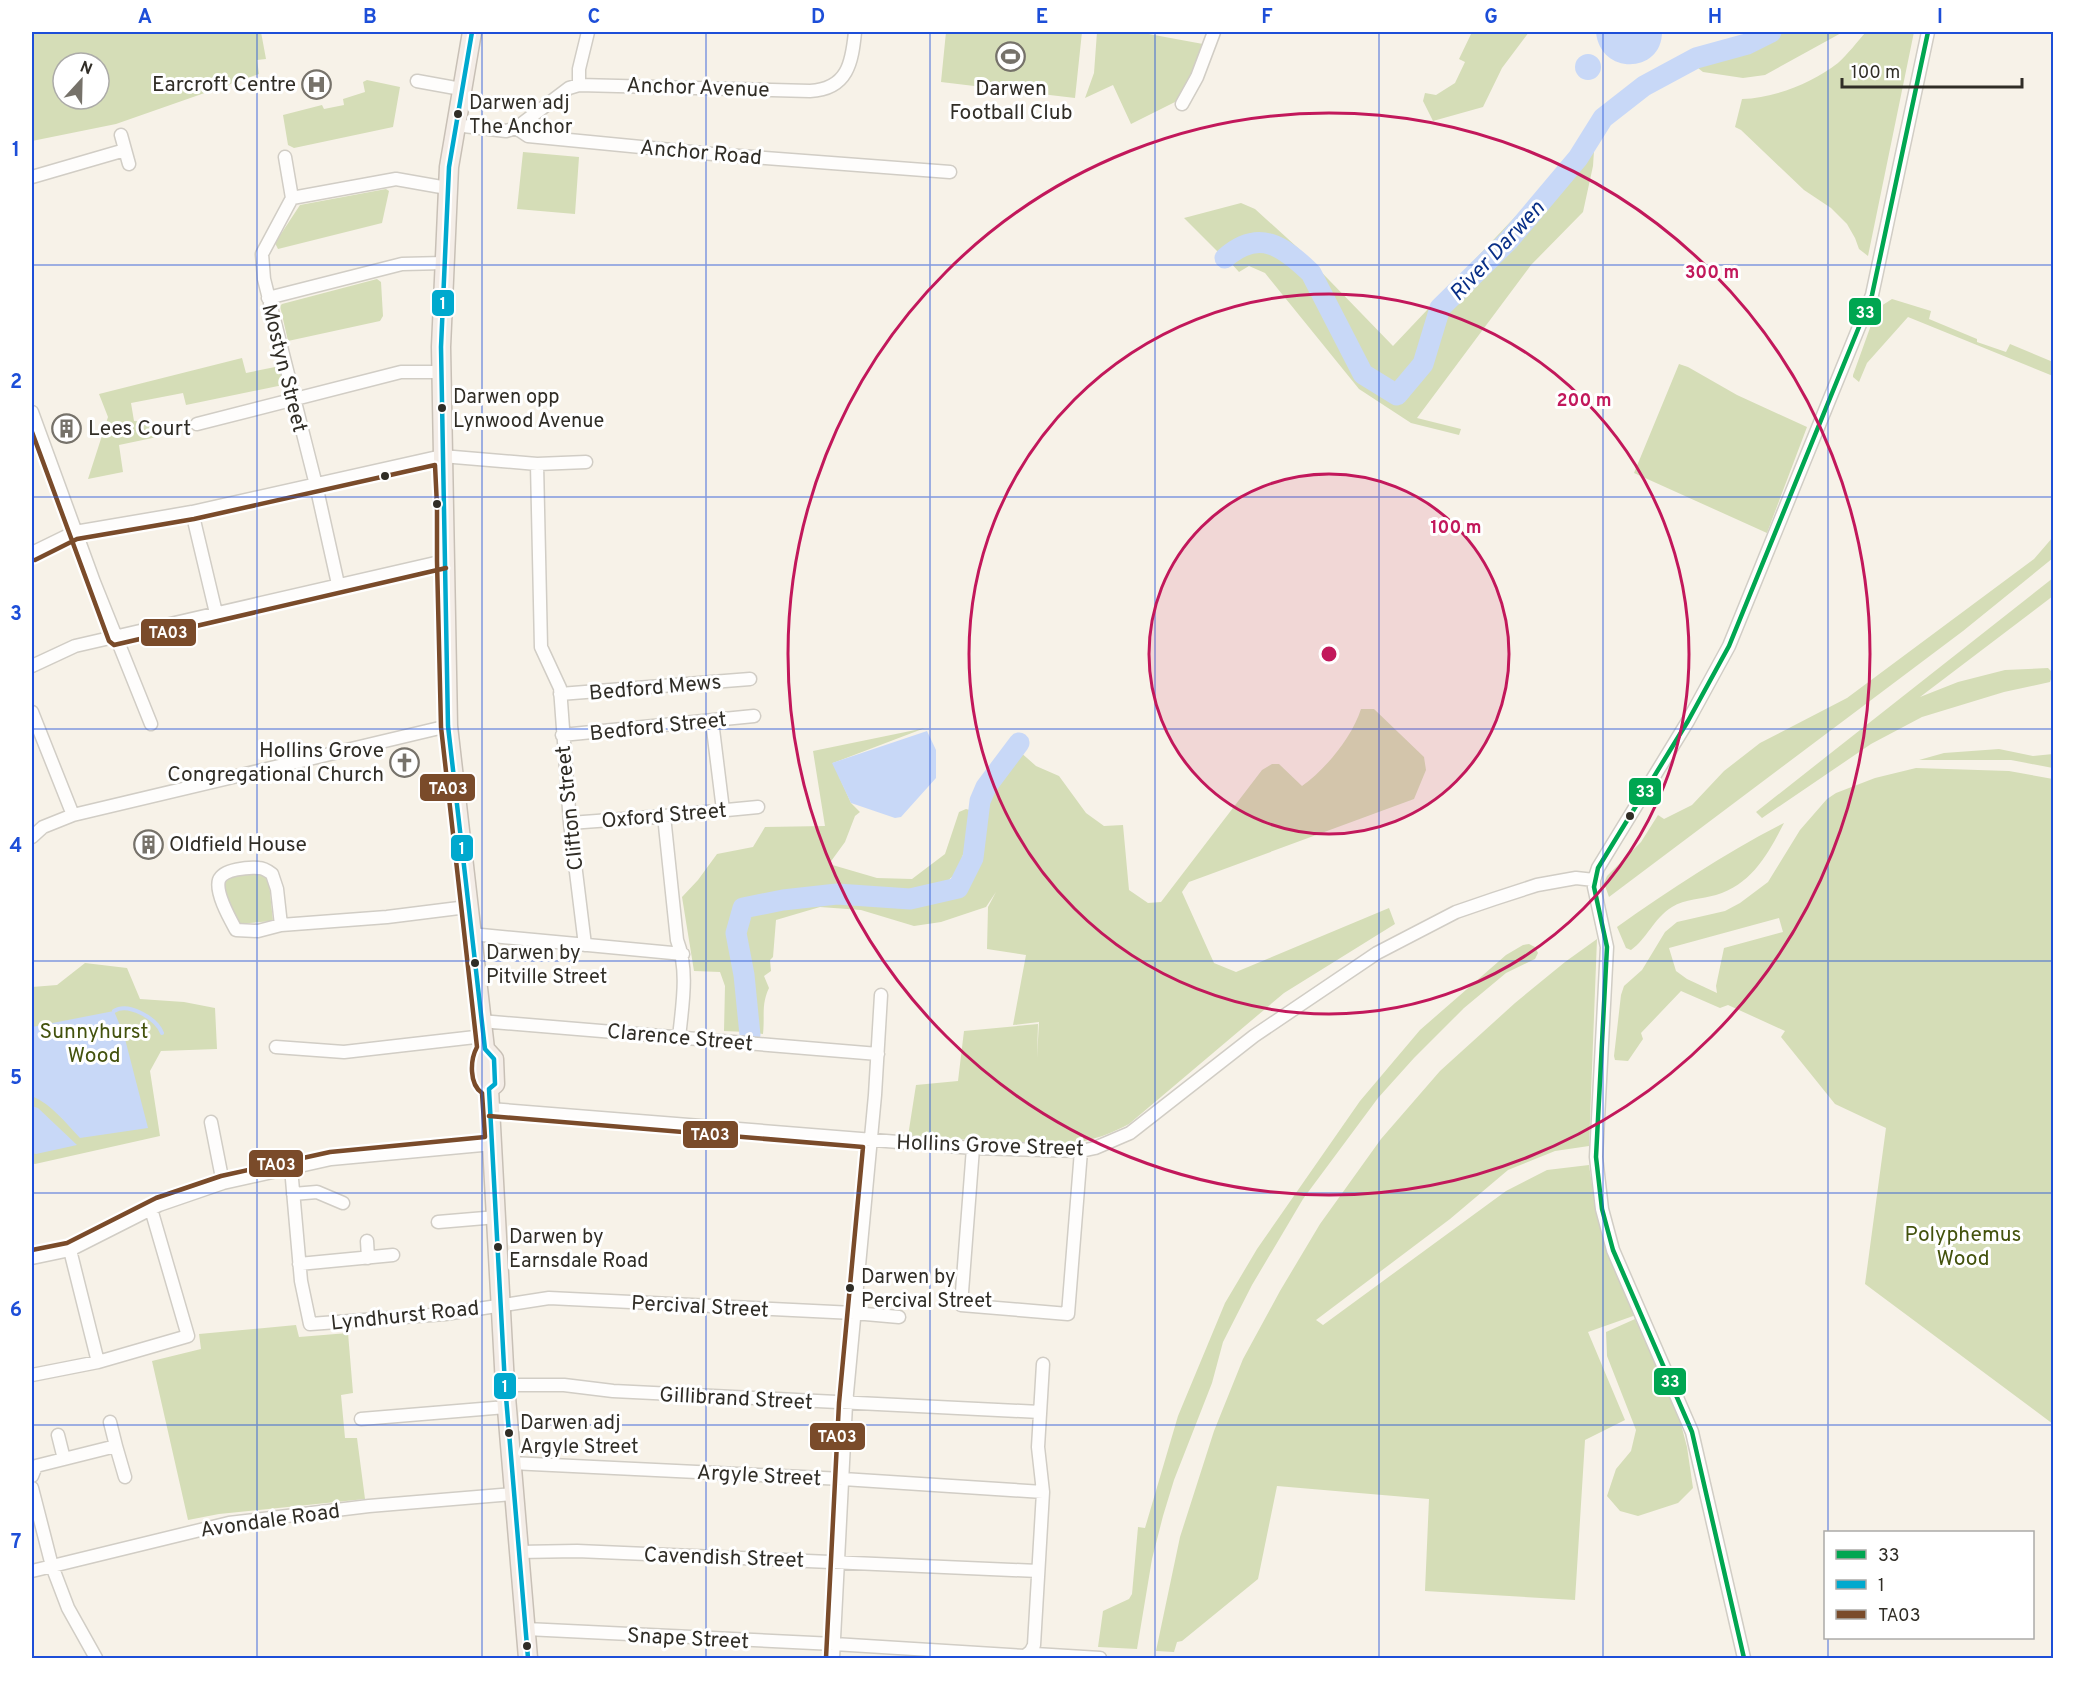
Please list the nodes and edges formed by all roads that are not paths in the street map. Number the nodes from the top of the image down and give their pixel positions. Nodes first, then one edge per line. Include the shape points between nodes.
1 (472, 32) edge
2 (588, 32) edge
3 (855, 32) edge
4 (1214, 32) edge
5 (1928, 32) edge
6 (417, 81) dead end
7 (579, 85) junction
8 (461, 88) junction
9 (1182, 104) dead end
10 (455, 125) junction
11 (516, 128) junction
12 (121, 135) dead end
13 (125, 150) junction
14 (285, 157) dead end
15 (129, 164) dead end
16 (950, 172) dead end
17 (32, 177) edge
18 (447, 188) junction
19 (292, 198) junction
20 (444, 263) junction
21 (268, 298) junction
22 (441, 372) junction
23 (293, 399) junction
24 (32, 412) edge
25 (197, 424) dead end
26 (442, 456) junction
27 (586, 462) dead end
28 (537, 464) junction
29 (316, 485) junction
30 (192, 512) junction
31 (75, 532) junction
32 (32, 553) edge
33 (444, 561) junction
34 (338, 584) junction
35 (216, 613) junction
36 (116, 638) junction
37 (32, 666) edge
38 (750, 679) dead end
39 (560, 694) junction
40 (32, 712) edge
41 (754, 716) dead end
42 (712, 721) junction
43 (151, 724) dead end
44 (448, 726) junction
45 (562, 735) junction
46 (758, 807) dead end
47 (723, 810) junction
48 (73, 815) junction
49 (664, 816) junction
50 (570, 823) junction
51 (32, 837) edge
52 (1594, 884) junction
53 (467, 907) junction
54 (281, 925) junction
55 (471, 934) junction
56 (585, 945) junction
57 (682, 954) junction
58 (881, 995) dead end
59 (483, 1036) junction
60 (679, 1038) junction
61 (276, 1047) dead end
62 (878, 1054) junction
63 (490, 1109) junction
64 (212, 1122) dead end
65 (871, 1140) junction
66 (493, 1144) junction
67 (973, 1148) junction
68 (1081, 1151) junction
69 (291, 1168) junction
70 (223, 1183) junction
71 (293, 1194) junction
72 (343, 1203) dead end
73 (151, 1209) junction
74 (496, 1216) junction
75 (438, 1222) dead end
76 (367, 1241) dead end
77 (70, 1250) junction
78 (393, 1256) dead end
79 (32, 1258) edge
80 (368, 1258) junction
81 (300, 1264) junction
82 (500, 1305) junction
83 (854, 1313) junction
84 (899, 1317) dead end
85 (98, 1362) junction
86 (1043, 1364) dead end
87 (32, 1375) edge
88 (505, 1385) junction
89 (846, 1404) junction
90 (506, 1407) junction
91 (1040, 1412) junction
92 (361, 1419) dead end
93 (110, 1422) dead end
94 (58, 1435) dead end
95 (116, 1446) junction
96 (64, 1459) junction
97 (511, 1463) junction
98 (32, 1476) edge
99 (125, 1476) dead end
100 (843, 1479) junction
101 (32, 1488) edge
102 (1043, 1492) junction
103 (513, 1494) junction
104 (518, 1552) junction
105 (839, 1562) junction
106 (52, 1566) junction
107 (1038, 1570) junction
108 (32, 1571) edge
109 (526, 1629) junction
110 (834, 1644) junction
111 (1030, 1652) junction
112 (1092, 1658) edge
113 (96, 1659) edge
114 (528, 1659) edge
115 (833, 1659) edge
116 (1101, 1659) edge
117 (1744, 1659) edge

1 - 8 highway
2 - 7 street
3 - 7 street, Anchor Avenue via 847,71 835,84 817,91
4 - 9 street
5 - 52 street via 1872,295 1729,646 1598,868
6 - 8 street
7 - 11 street via 569,88
8 - 10 highway
10 - 11 street, Anchor Road via 506,131
10 - 18 highway
11 - 16 street, Anchor Road via 528,136
12 - 13 street
13 - 15 street
13 - 17 street
14 - 19 street
18 - 19 street via 396,180
18 - 20 highway
19 - 21 street, Mostyn Street via 262,254
20 - 21 street via 402,264
20 - 22 highway
21 - 23 street, Mostyn Street
22 - 23 street via 401,372
22 - 26 highway
23 - 25 street
23 - 29 street, Mostyn Street
24 - 31 street
26 - 28 street
26 - 29 street
26 - 33 highway
27 - 28 street
28 - 39 street, Clifton Street via 541,647
29 - 30 street
29 - 34 street, Mostyn Street
30 - 31 street
30 - 35 street
31 - 32 street
31 - 36 street
33 - 34 street
33 - 44 highway
34 - 35 street
35 - 36 street
36 - 37 street via 75,646
36 - 43 street
38 - 39 street, Bedford Mews
39 - 45 street, Clifton Street
40 - 48 street
41 - 42 street, Bedford Street
42 - 45 street, Bedford Street
42 - 47 street
44 - 48 street
44 - 53 highway
45 - 50 street, Clifton Street
46 - 47 street, Oxford Street
47 - 49 street, Oxford Street
48 - 51 street via 43,827
49 - 50 street, Oxford Street
49 - 57 street via 677,940
50 - 56 street, Clifton Street
52 - 68 street, Hollins Grove Street via 1576,878 1537,885 1456,912 1377,952 1254,1036 1130,1133
52 - 117 street via 1607,947 1596,1157 1602,1209 1613,1250 1692,1432
53 - 54 street
53 - 55 highway
54 - 54 street via 272,874 259,868 222,877 219,891 236,930 258,931
55 - 56 street
55 - 59 highway
56 - 57 street
57 - 60 street
58 - 62 street
59 - 60 street, Clarence Street
59 - 61 street, Clarence Street via 344,1052
59 - 63 highway via 479,1060 482,1084 489,1089
60 - 62 street, Clarence Street
62 - 65 street
63 - 65 street, Hollins Grove Street
63 - 66 highway
64 - 70 street
65 - 67 street, Hollins Grove Street
65 - 83 street
66 - 69 street via 331,1159
66 - 74 highway
67 - 68 street, Hollins Grove Street
67 - 68 street via 961,1305 1068,1314
69 - 70 street
69 - 71 street
70 - 73 street
71 - 72 street via 317,1192
71 - 81 street
73 - 77 street
73 - 85 street via 188,1336
74 - 75 street
74 - 82 highway
76 - 80 street
77 - 79 street
77 - 85 street
78 - 80 street
80 - 81 street
81 - 82 street, Lyndhurst Road via 310,1324 446,1314
82 - 83 street, Percival Street via 549,1298
82 - 88 highway
83 - 84 street, Percival Street
83 - 89 street
85 - 87 street
86 - 91 street
88 - 89 street, Gillibrand Street via 564,1385
88 - 90 highway
89 - 91 street, Gillibrand Street
89 - 100 street
90 - 92 street
90 - 97 highway
91 - 102 street via 1038,1447
93 - 95 street
94 - 96 street
95 - 96 street
95 - 99 street
96 - 98 street via 36,1466
97 - 100 street, Argyle Street
97 - 103 highway
100 - 102 street, Argyle Street
100 - 105 street
101 - 106 street
102 - 107 street
103 - 104 highway
103 - 106 street, Avondale Road via 229,1523
104 - 105 street, Cavendish Street
104 - 109 highway
105 - 107 street, Cavendish Street
105 - 110 street
106 - 108 street, Avondale Road
106 - 113 street via 68,1608
107 - 111 street via 1034,1645
109 - 110 street, Snape Street
109 - 114 highway
110 - 111 street, Snape Street via 1020,1657
110 - 115 street
111 - 112 street, Snape Street
112 - 116 street, Snape Street

